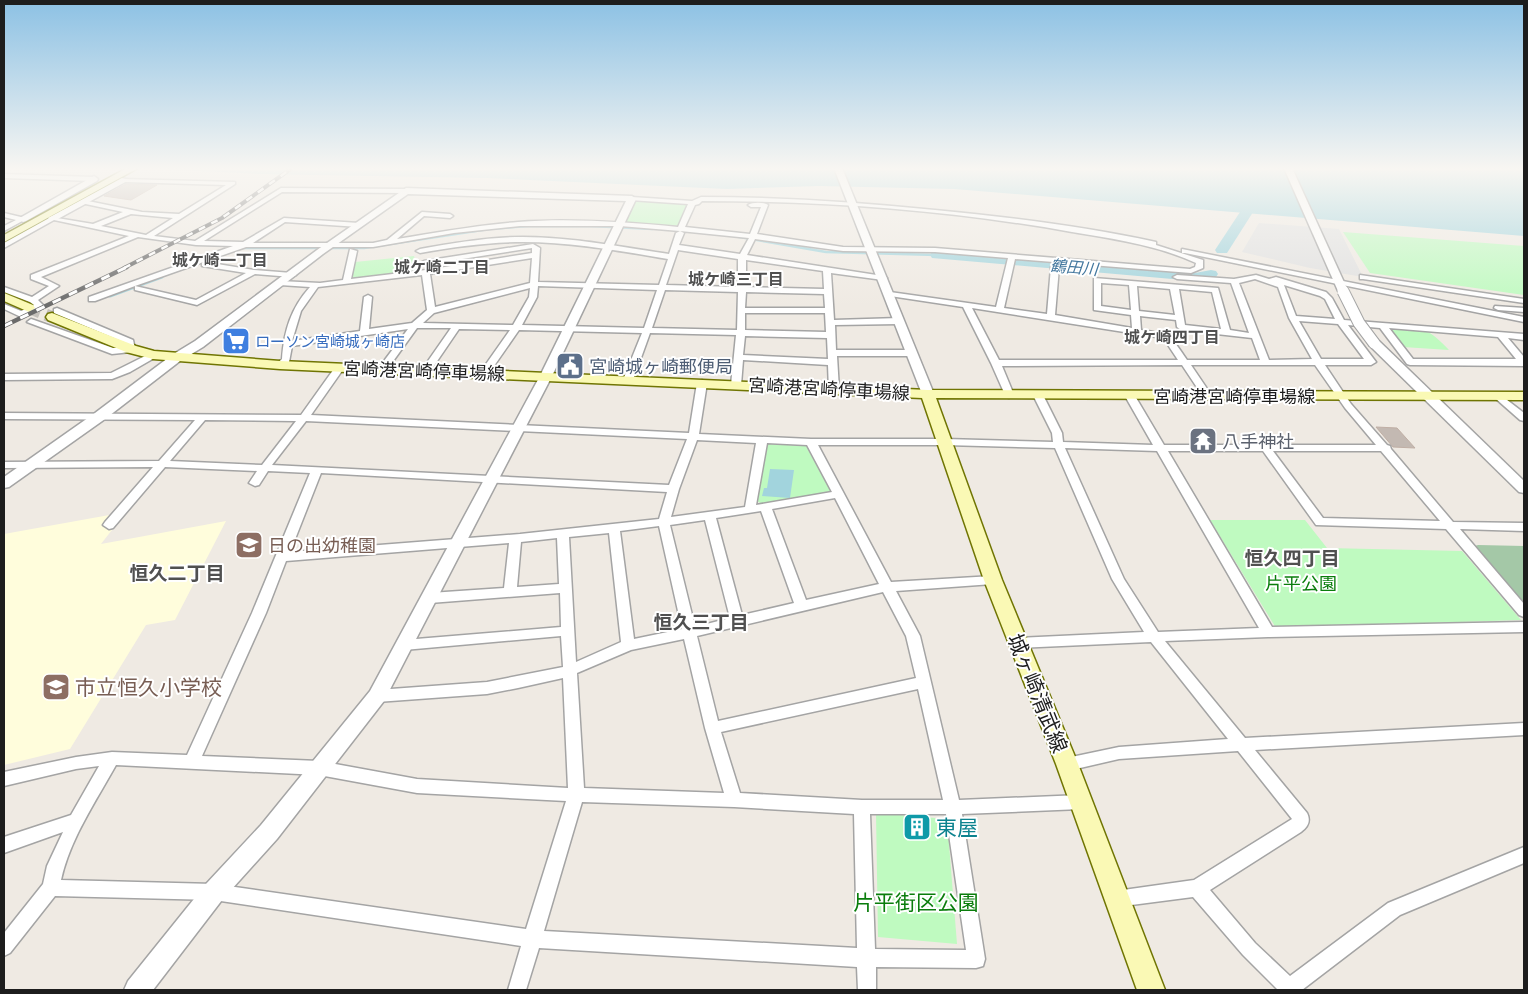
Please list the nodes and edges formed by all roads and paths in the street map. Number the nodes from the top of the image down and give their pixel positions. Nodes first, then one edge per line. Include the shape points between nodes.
1 (31, 214) edge
2 (43, 214) edge
3 (48, 214) edge
4 (60, 214) edge
5 (124, 214) edge
6 (161, 214) edge
7 (242, 214) edge
8 (373, 214) edge
9 (422, 214) edge
10 (427, 214) edge
11 (625, 214) edge
12 (687, 214) edge
13 (761, 214) edge
14 (857, 214) edge
15 (960, 214) edge
16 (1309, 214) edge
17 (4, 215) edge
18 (182, 216) joint
19 (450, 216) dead end
20 (53, 218) junction
21 (23, 219) junction
22 (359, 225) junction
23 (619, 226) junction
24 (94, 227) junction
25 (538, 228) dead end
26 (4, 229) edge
27 (680, 230) junction
28 (4, 234) edge
29 (136, 235) junction
30 (147, 237) junction
31 (4, 238) edge
32 (752, 238) junction
33 (196, 243) junction
34 (388, 243) junction
35 (536, 243) junction
36 (1146, 243) junction
37 (244, 245) junction
38 (4, 246) edge
39 (609, 247) junction
40 (675, 247) junction
41 (325, 249) junction
42 (353, 251) dead end
43 (420, 251) dead end
44 (873, 254) junction
45 (534, 255) junction
46 (672, 257) junction
47 (742, 257) junction
48 (1011, 260) junction
49 (424, 263) dead end
50 (1249, 263) junction
51 (205, 264) dead end
52 (1055, 267) junction
53 (827, 270) junction
54 (254, 272) junction
55 (426, 272) junction
56 (292, 275) junction
57 (1364, 277) dead end
58 (883, 278) junction
59 (1234, 281) junction
60 (346, 282) junction
61 (280, 283) junction
62 (1133, 283) junction
63 (1340, 283) junction
64 (534, 284) junction
65 (590, 284) junction
66 (316, 285) junction
67 (1174, 286) junction
68 (663, 287) junction
69 (138, 288) dead end
70 (4, 289) edge
71 (741, 289) junction
72 (828, 292) junction
73 (890, 294) junction
74 (4, 297) edge
75 (368, 297) dead end
76 (92, 299) dead end
77 (1524, 301) edge
78 (31, 304) junction
79 (966, 305) junction
80 (4, 306) edge
81 (1453, 306) junction
82 (741, 310) junction
83 (999, 310) junction
84 (1524, 310) edge
85 (431, 311) junction
86 (829, 311) junction
87 (1134, 312) junction
88 (55, 314) tunnel mouth
89 (1051, 317) junction
90 (1179, 318) junction
91 (1293, 318) junction
92 (1524, 320) edge
93 (899, 321) junction
94 (31, 322) dead end
95 (1341, 322) junction
96 (830, 323) junction
97 (415, 325) junction
98 (457, 326) junction
99 (1382, 326) junction
100 (516, 328) junction
101 (569, 329) junction
102 (648, 331) junction
103 (1137, 332) junction
104 (1226, 332) junction
105 (364, 333) junction
106 (741, 333) junction
107 (1500, 334) junction
108 (831, 335) junction
109 (1254, 336) junction
110 (1524, 337) edge
111 (286, 344) junction
112 (131, 349) junction
113 (912, 353) junction
114 (153, 355) junction
115 (739, 357) junction
116 (832, 357) junction
117 (176, 358) junction
118 (1184, 362) junction
119 (1266, 362) junction
120 (1318, 362) junction
121 (1524, 362) edge
122 (996, 363) junction
123 (280, 365) junction
124 (340, 368) junction
125 (382, 369) junction
126 (426, 371) junction
127 (484, 374) junction
128 (546, 376) junction
129 (4, 377) edge
130 (628, 380) junction
131 (702, 384) junction
132 (736, 385) junction
133 (834, 390) junction
134 (928, 394) junction
135 (1009, 395) junction
136 (1038, 395) junction
137 (1130, 396) junction
138 (1207, 396) junction
139 (1427, 396) junction
140 (1498, 396) junction
141 (1524, 396) edge
142 (1342, 397) junction
143 (4, 416) edge
144 (100, 416) junction
145 (203, 417) junction
146 (304, 418) junction
147 (1524, 418) edge
148 (518, 428) junction
149 (693, 437) junction
150 (762, 440) junction
151 (811, 442) junction
152 (945, 442) junction
153 (1058, 444) junction
154 (1265, 447) junction
155 (1161, 448) junction
156 (1386, 448) junction
157 (162, 464) junction
158 (4, 465) edge
159 (29, 465) junction
160 (263, 468) junction
161 (317, 470) junction
162 (492, 479) junction
163 (255, 483) dead end
164 (4, 484) edge
165 (673, 489) junction
166 (1524, 489) edge
167 (839, 494) junction
168 (765, 506) junction
169 (750, 508) junction
170 (709, 515) junction
171 (664, 522) junction
172 (109, 525) dead end
173 (1448, 525) junction
174 (614, 528) junction
175 (1524, 528) edge
176 (563, 534) junction
177 (515, 539) junction
178 (456, 544) junction
179 (282, 557) junction
180 (993, 580) junction
181 (886, 587) junction
182 (565, 588) junction
183 (510, 592) junction
184 (430, 598) junction
185 (802, 605) junction
186 (1524, 612) edge
187 (737, 621) junction
188 (1524, 627) edge
189 (567, 630) junction
190 (1268, 632) junction
191 (689, 633) junction
192 (1154, 637) junction
193 (1017, 643) junction
194 (404, 645) junction
195 (628, 645) junction
196 (568, 671) junction
197 (923, 682) junction
198 (377, 696) junction
199 (712, 728) junction
200 (1524, 729) edge
201 (1242, 744) junction
202 (112, 758) junction
203 (192, 761) junction
204 (1067, 764) junction
205 (318, 768) junction
206 (4, 779) edge
207 (576, 795) junction
208 (734, 800) junction
209 (1081, 802) junction
210 (862, 807) junction
211 (953, 807) junction
212 (77, 820) junction
213 (4, 845) edge
214 (1524, 855) edge
215 (51, 888) junction
216 (1197, 888) junction
217 (214, 892) junction
218 (1116, 899) junction
219 (533, 939) junction
220 (4, 947) edge
221 (865, 958) junction
222 (1290, 989) edge
223 (137, 990) edge
224 (518, 990) edge
225 (867, 990) edge
226 (1152, 990) edge

1 - 21 street
2 - 28 main road
3 - 31 main road
4 - 20 street
5 - 24 street
6 - 18 street
7 - 33 street
8 - 22 street
9 - 34 street
10 - 19 street
11 - 23 street
12 - 27 street
13 - 32 street
14 - 44 street
15 - 36 street via 1023,221
16 - 63 street
17 - 21 street
18 - 30 street
20 - 24 street
20 - 38 street
21 - 26 street
22 - 37 street via 284,220
22 - 41 street
23 - 27 street
23 - 34 street via 520,224
23 - 39 street
24 - 29 street
25 - 35 street
27 - 32 street
27 - 40 street
29 - 30 street
29 - 78 street via 34,277 55,286
30 - 33 street
32 - 44 street
32 - 47 street
33 - 37 street
34 - 41 street
35 - 39 street
35 - 43 street via 463,243
35 - 45 street
35 - 49 street
36 - 48 street via 1194,259 1200,262 1199,268 1192,271 1168,270
36 - 50 street
37 - 41 street
37 - 76 street via 162,278
39 - 46 street
39 - 65 street
40 - 46 street
40 - 47 street
41 - 56 street
42 - 60 street
44 - 48 street via 935,250
44 - 58 street
45 - 55 street
45 - 64 street
46 - 68 street
47 - 53 street
47 - 71 street
48 - 52 street
48 - 83 street
50 - 63 street
50 - 95 street via 1267,277 1323,294
51 - 54 street
52 - 59 street
52 - 89 street
53 - 58 street
53 - 72 street
54 - 56 street
54 - 69 street via 197,303
55 - 60 street
55 - 85 street
56 - 61 street
57 - 77 street
58 - 73 street
59 - 91 street via 1256,277 1281,286
59 - 109 street
60 - 66 street
61 - 66 street
61 - 117 street
62 - 67 street
62 - 87 street
62 - 87 street via 1097,280 1097,308
63 - 81 street
63 - 139 street, bridge via 1359,323 1374,343
64 - 65 street
64 - 85 street
64 - 100 street via 533,297
65 - 68 street
65 - 101 street
66 - 111 street via 293,314
67 - 90 street
67 - 104 street via 1215,290
68 - 71 street
68 - 102 street
70 - 78 street
71 - 72 street
71 - 82 street
72 - 86 street
73 - 79 street
73 - 93 street
74 - 78 main road
75 - 105 street
78 - 80 street via 40,306 21,314
79 - 83 street
79 - 122 street
81 - 84 street via 1458,302
81 - 92 street
82 - 86 street
82 - 106 street
83 - 89 street
85 - 97 street
86 - 96 street
87 - 90 street
87 - 103 street
88 - 112 main road, 宮崎港宮崎停車場線
89 - 103 street
90 - 104 street via 1181,327
91 - 95 street
91 - 120 street
93 - 96 street
93 - 113 street
94 - 112 street via 112,352
95 - 99 street
95 - 120 street via 1370,362
96 - 108 street
97 - 98 street
97 - 105 street
97 - 125 street
98 - 100 street
98 - 126 street
99 - 107 street
99 - 121 street via 1410,362
100 - 101 street
100 - 127 street
101 - 102 street
101 - 128 street
102 - 106 street
102 - 130 street
103 - 118 street via 1169,340
104 - 109 street
105 - 111 street
106 - 108 street
106 - 115 street
107 - 110 street
107 - 121 street
108 - 116 street
109 - 119 street
111 - 123 street via 286,360
112 - 114 main road, 宮崎港宮崎停車場線
113 - 116 street
113 - 134 street
114 - 117 main road, 宮崎港宮崎停車場線
114 - 129 street via 112,376
115 - 116 street
115 - 132 street
116 - 133 street
117 - 123 main road, 宮崎港宮崎停車場線
117 - 144 street
118 - 119 street
118 - 122 street
118 - 138 street
119 - 120 street
120 - 142 street
122 - 135 street
123 - 124 main road, 宮崎港宮崎停車場線
124 - 125 main road, 宮崎港宮崎停車場線
124 - 146 street
125 - 126 main road, 宮崎港宮崎停車場線
126 - 127 main road, 宮崎港宮崎停車場線
127 - 128 main road, 宮崎港宮崎停車場線
128 - 130 main road, 宮崎港宮崎停車場線
128 - 148 street
130 - 131 main road, 宮崎港宮崎停車場線
131 - 132 main road, 宮崎港宮崎停車場線
131 - 149 street
132 - 133 main road, 宮崎港宮崎停車場線
133 - 134 main road, 宮崎港宮崎停車場線
134 - 135 main road, 宮崎港宮崎停車場線
134 - 152 main road, 城ヶ崎清武線
135 - 136 main road, 宮崎港宮崎停車場線
136 - 137 main road, 宮崎港宮崎停車場線
136 - 153 street via 1057,432
137 - 138 main road, 宮崎港宮崎停車場線
137 - 155 street
138 - 142 main road, 宮崎港宮崎停車場線
139 - 140 main road, 宮崎港宮崎停車場線
139 - 142 main road, 宮崎港宮崎停車場線
139 - 166 street
140 - 141 main road, 宮崎港宮崎停車場線
140 - 147 street
142 - 156 street
143 - 144 street
144 - 145 street
144 - 159 street
145 - 146 street
145 - 157 street
146 - 148 street
146 - 160 street
148 - 149 street
148 - 162 street
149 - 150 street
149 - 165 street
150 - 151 street
150 - 169 street
151 - 152 street
151 - 167 street
152 - 153 street
152 - 180 main road, 城ヶ崎清武線
153 - 155 street
153 - 192 street via 1118,579
154 - 155 street
154 - 156 street
154 - 173 street via 1320,522
155 - 190 street
156 - 173 street
157 - 159 street
157 - 160 street
157 - 172 street
158 - 159 street
159 - 164 street
160 - 161 street
160 - 163 street
161 - 162 street
161 - 179 street
162 - 165 street
162 - 178 street
165 - 171 street
167 - 168 street
167 - 181 street
168 - 169 street
168 - 185 street
169 - 170 street
170 - 171 street
170 - 187 street
171 - 174 street
171 - 191 street
173 - 175 street
173 - 186 street
174 - 176 street
174 - 195 street
176 - 177 street
176 - 182 street
177 - 178 street
177 - 183 street
178 - 179 street
178 - 184 street
179 - 203 street
180 - 181 street
180 - 193 main road, 城ヶ崎清武線
181 - 185 street
181 - 197 street via 913,636
182 - 183 street
182 - 189 street
183 - 184 street
184 - 194 street
185 - 187 street
187 - 191 street
188 - 190 street
189 - 194 street
189 - 196 street
190 - 192 street
191 - 195 street
191 - 199 street
192 - 193 street
192 - 201 street
193 - 204 main road, 城ヶ崎清武線
194 - 198 street
195 - 196 street
196 - 198 street via 487,688
196 - 207 street
197 - 199 street
197 - 211 street
198 - 205 street
199 - 208 street
200 - 201 street
201 - 204 street via 1119,753
201 - 216 street via 1301,818 1295,827
202 - 203 street
202 - 206 street via 76,762
202 - 212 street
203 - 205 street
204 - 209 main road, 城ヶ崎清武線
205 - 207 street via 417,786
205 - 217 street via 269,832
207 - 208 street
207 - 219 street
208 - 210 street
209 - 211 street
209 - 218 main road, 城ヶ崎清武線
210 - 211 street
210 - 221 street
211 - 221 street via 976,959
212 - 213 street
212 - 215 street via 56,866
214 - 222 street via 1394,909
215 - 217 street
215 - 220 street
216 - 218 street
216 - 222 street via 1249,949
217 - 219 street
217 - 223 street
218 - 226 main road, 城ヶ崎清武線
219 - 221 street
219 - 224 street
221 - 225 street

